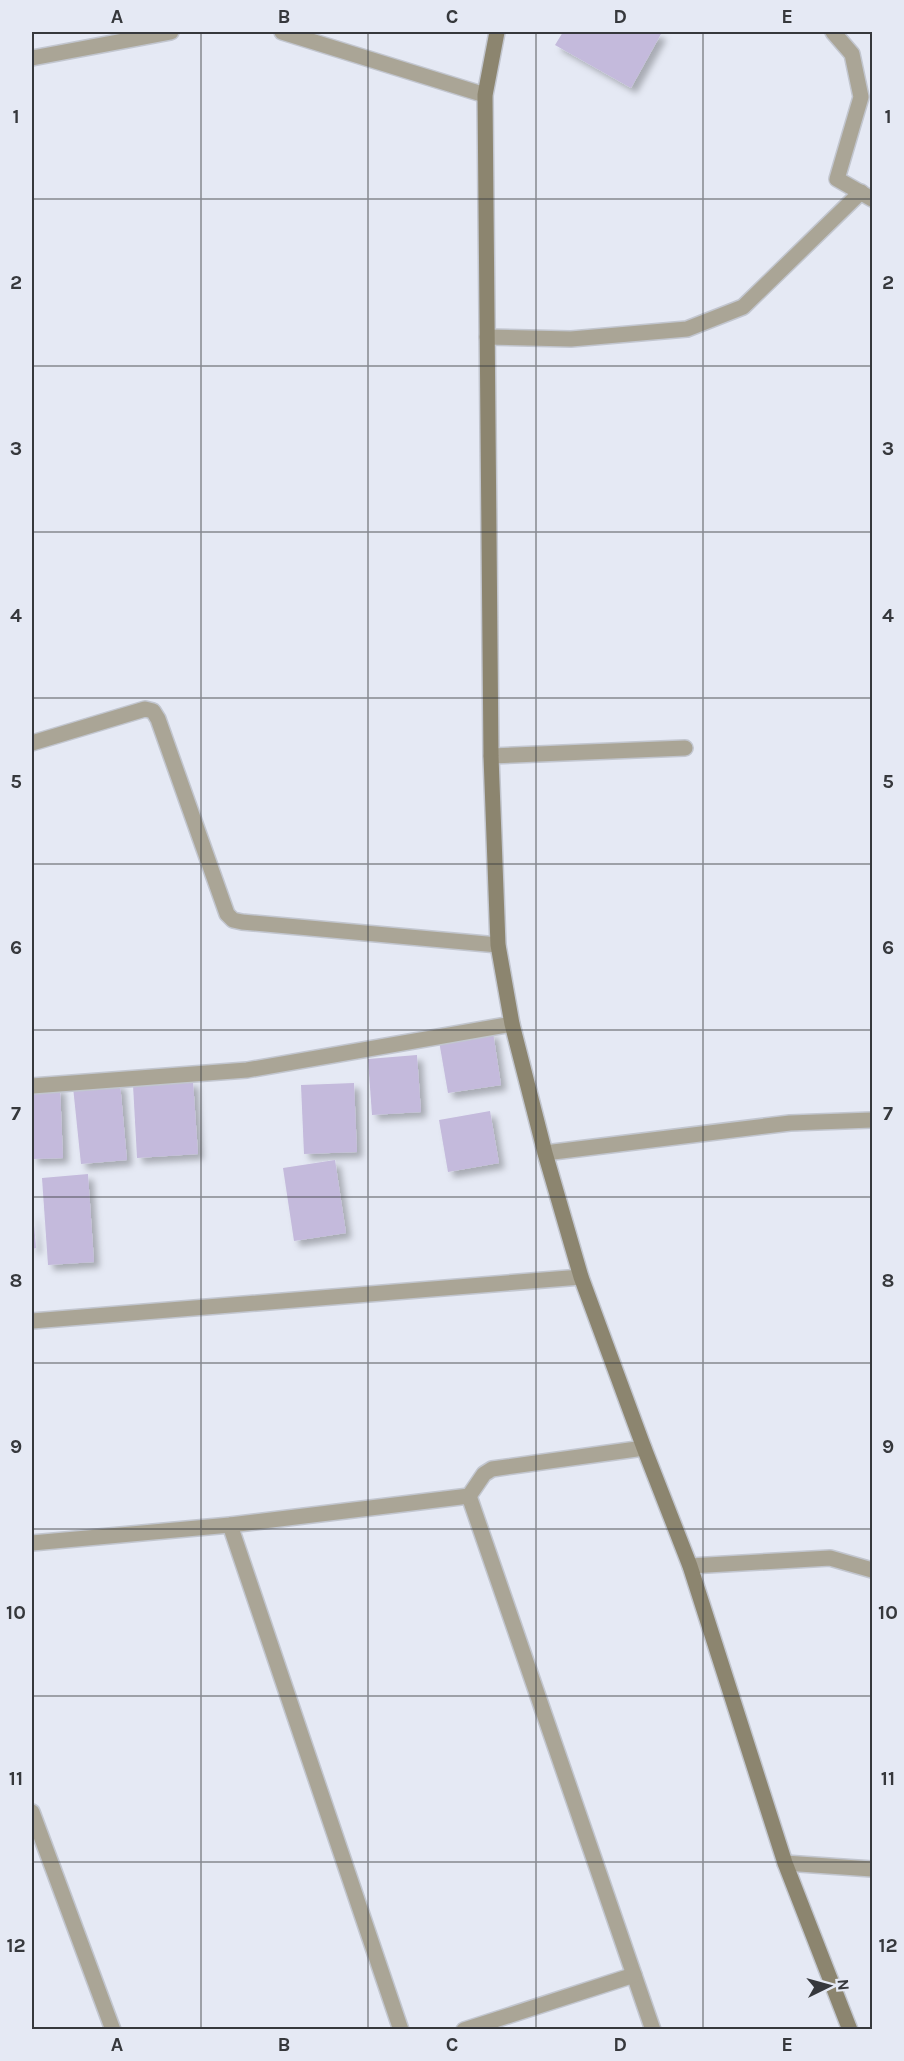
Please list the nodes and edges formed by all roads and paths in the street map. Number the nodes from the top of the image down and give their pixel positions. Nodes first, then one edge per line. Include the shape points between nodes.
1 (171, 32) edge
2 (282, 32) edge
3 (497, 32) edge
4 (833, 32) edge
5 (32, 58) edge
6 (485, 95) junction
7 (867, 195) edge
8 (487, 337) junction
9 (32, 743) edge
10 (685, 748) dead end
11 (491, 756) junction
12 (498, 945) junction
13 (512, 1024) junction
14 (32, 1086) edge
15 (873, 1120) edge
16 (545, 1153) junction
17 (581, 1277) junction
18 (32, 1321) edge
19 (644, 1448) junction
20 (469, 1496) junction
21 (230, 1525) junction
22 (32, 1543) edge
23 (690, 1566) junction
24 (873, 1570) edge
25 (32, 1812) edge
26 (785, 1863) junction
27 (873, 1869) edge
28 (634, 1975) junction
29 (504, 2023) edge
30 (113, 2030) edge
31 (401, 2030) edge
32 (464, 2030) edge
33 (653, 2030) edge
34 (850, 2030) edge

1 - 5 street
2 - 6 street
3 - 6 street
4 - 7 street via 852,54 861,97 837,179
6 - 8 street
7 - 8 street via 743,308 687,329 571,339
8 - 11 street
9 - 12 street via 145,709 153,711 227,914 233,920
10 - 11 street
11 - 12 street
12 - 13 street
13 - 14 street via 247,1070
13 - 16 street
15 - 16 street via 790,1123
16 - 17 street
17 - 18 street
17 - 19 street
19 - 20 street via 492,1469
19 - 23 street
20 - 21 street
20 - 28 street
21 - 22 street
21 - 31 street
23 - 24 street via 830,1558
23 - 26 street
25 - 30 street
26 - 27 street
26 - 34 street
28 - 29 street
28 - 33 street
29 - 32 street

